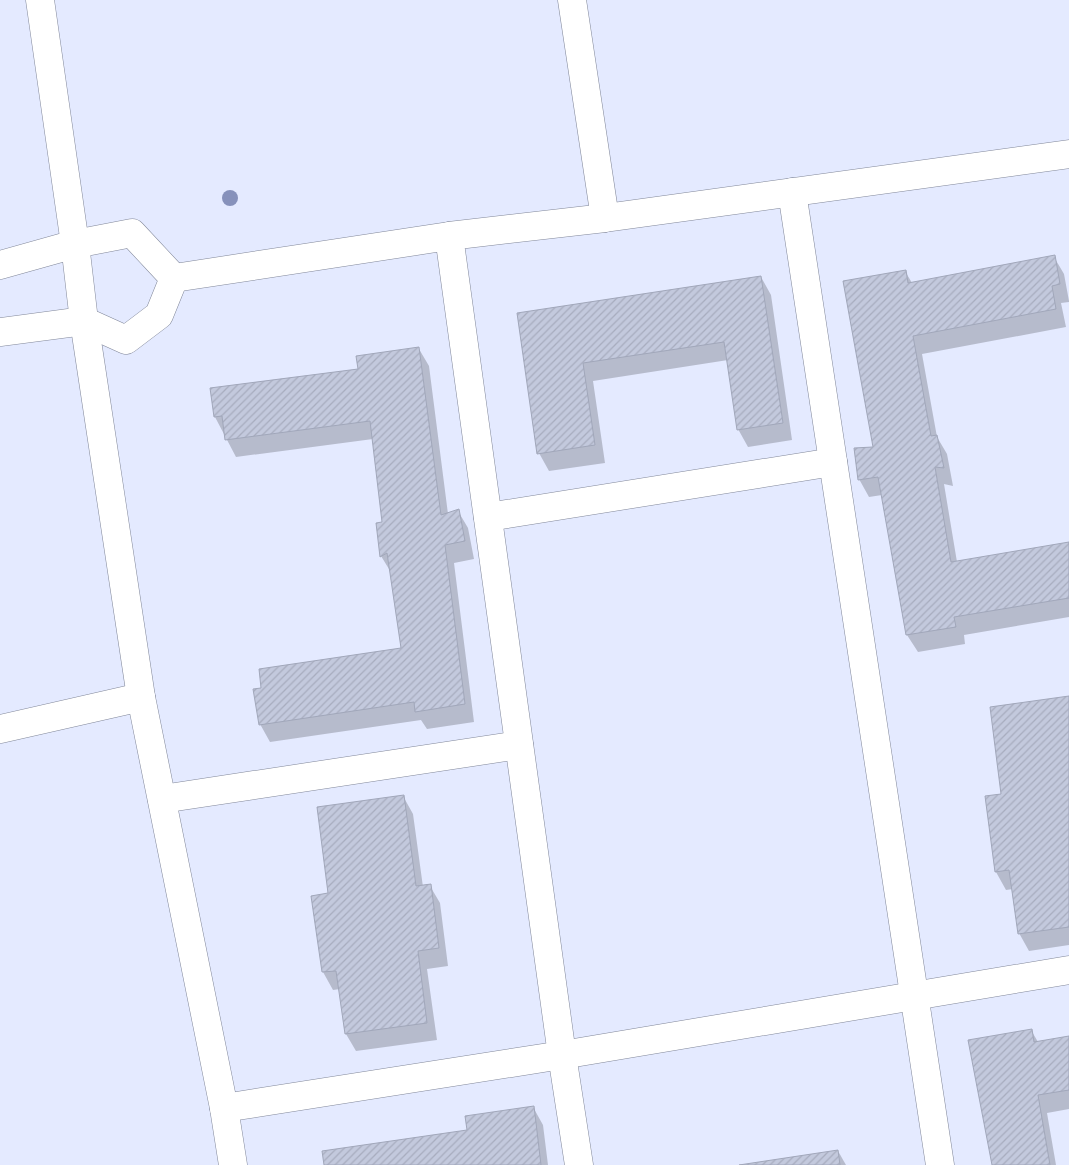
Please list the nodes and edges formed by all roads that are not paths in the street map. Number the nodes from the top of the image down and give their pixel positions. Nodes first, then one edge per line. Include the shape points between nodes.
1 (40, 0) edge
2 (572, 0) edge
3 (1069, 154) edge
4 (792, 192) junction
5 (605, 218) junction
6 (448, 236) junction
7 (75, 244) junction
8 (0, 265) edge
9 (174, 278) junction
10 (84, 321) junction
11 (0, 332) edge
12 (834, 462) junction
13 (488, 517) junction
14 (141, 698) junction
15 (0, 729) edge
16 (519, 745) junction
17 (162, 799) junction
18 (1069, 970) edge
19 (915, 996) junction
20 (562, 1055) junction
21 (224, 1108) junction
22 (233, 1165) edge
23 (579, 1165) edge
24 (940, 1165) edge

1 - 7 street
2 - 5 street
3 - 4 street
4 - 5 street
4 - 12 street
5 - 6 street
6 - 9 street
6 - 13 street
7 - 8 street
7 - 9 street via 132,233
7 - 10 street
9 - 10 street via 159,315 126,340
10 - 11 street
10 - 14 street
12 - 13 street
12 - 19 street
13 - 16 street
14 - 15 street
14 - 17 street
16 - 17 street
16 - 20 street
17 - 21 street
18 - 19 street
19 - 20 street
19 - 24 street
20 - 21 street
20 - 23 street
21 - 22 street

